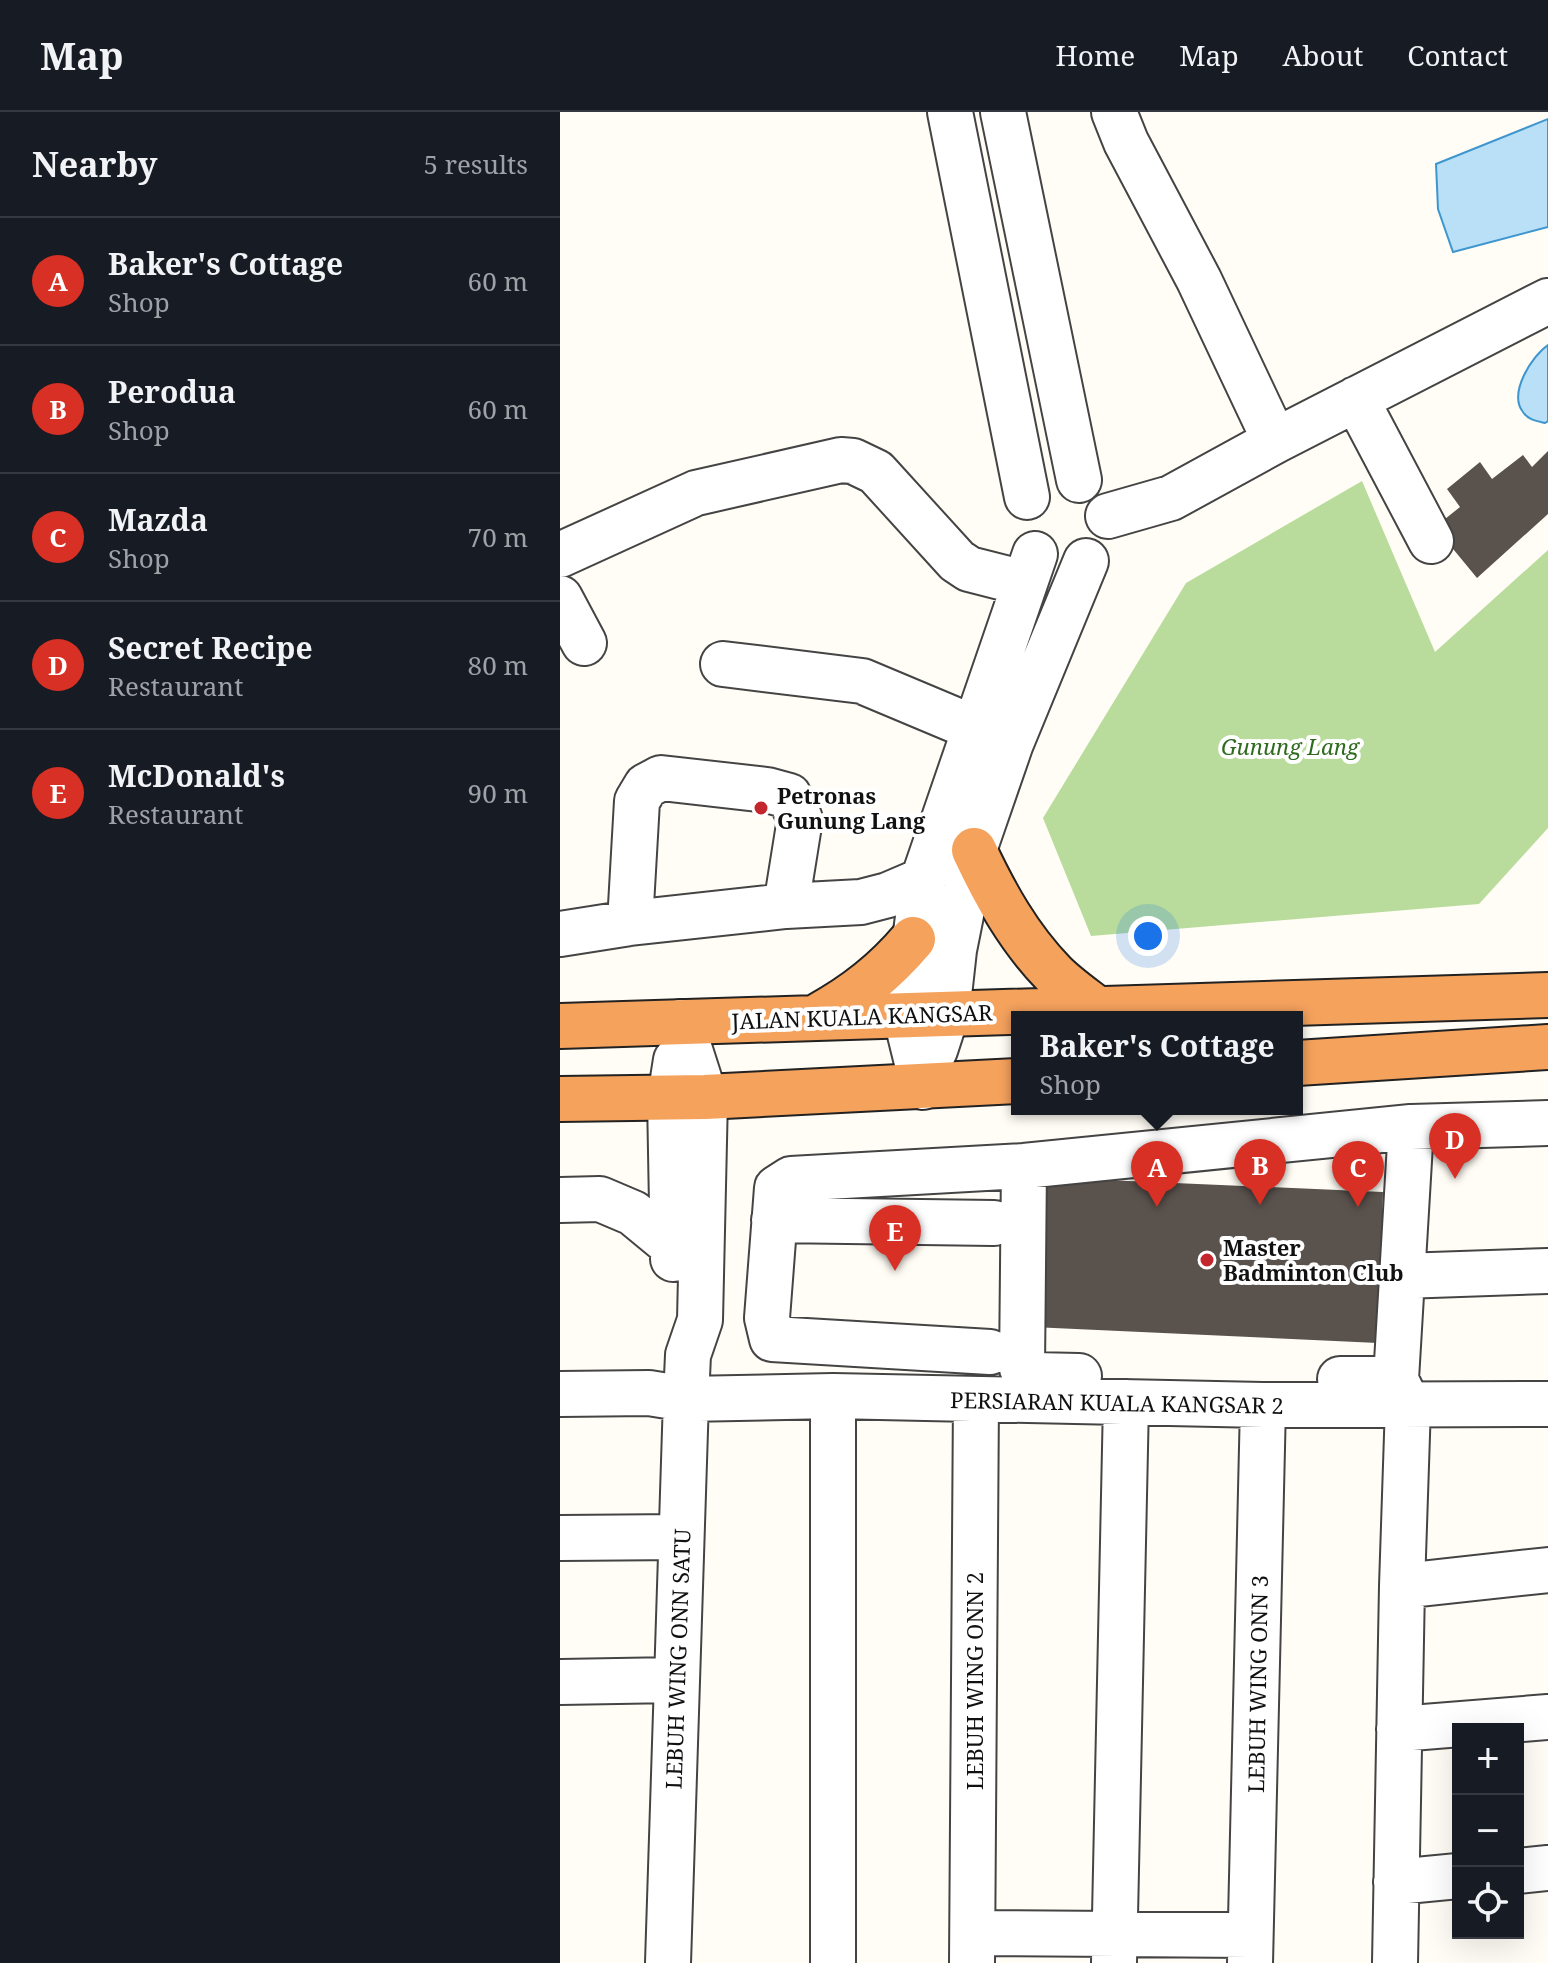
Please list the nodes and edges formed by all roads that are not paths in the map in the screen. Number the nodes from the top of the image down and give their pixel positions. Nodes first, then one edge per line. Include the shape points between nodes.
1 (950, 112) edge
2 (1003, 112) edge
3 (1114, 112) edge
4 (1548, 301) edge
5 (1356, 399) junction
6 (1275, 441) junction
7 (1079, 480) junction
8 (1027, 497) junction
9 (1108, 516) junction
10 (1431, 541) dead end
11 (560, 555) edge
12 (1086, 561) junction
13 (1030, 569) junction
14 (560, 598) edge
15 (584, 643) dead end
16 (723, 664) dead end
17 (974, 728) junction
18 (974, 850) junction
19 (923, 880) junction
20 (786, 906) junction
21 (630, 923) junction
22 (560, 934) edge
23 (913, 939) junction
24 (1548, 995) edge
25 (1097, 1009) junction
26 (1011, 1011) edge
27 (1022, 1011) edge
28 (947, 1013) junction
29 (905, 1014) junction
30 (816, 1017) junction
31 (681, 1022) junction
32 (560, 1026) edge
33 (1548, 1047) edge
34 (1303, 1063) edge
35 (1011, 1081) edge
36 (923, 1087) junction
37 (688, 1097) junction
38 (560, 1099) edge
39 (1548, 1123) edge
40 (1411, 1127) junction
41 (1010, 1167) junction
42 (560, 1200) edge
43 (774, 1220) junction
44 (994, 1223) junction
45 (673, 1246) junction
46 (1548, 1271) edge
47 (1402, 1276) junction
48 (990, 1352) junction
49 (688, 1355) junction
50 (1402, 1392) junction
51 (560, 1394) edge
52 (833, 1396) junction
53 (686, 1399) junction
54 (983, 1399) junction
55 (1126, 1402) junction
56 (1548, 1404) edge
57 (1263, 1405) junction
58 (680, 1537) junction
59 (560, 1538) edge
60 (1548, 1570) edge
61 (1402, 1586) junction
62 (675, 1680) junction
63 (560, 1682) edge
64 (1548, 1717) edge
65 (1399, 1729) junction
66 (1548, 1868) edge
67 (1524, 1870) edge
68 (1452, 1877) edge
69 (1396, 1882) junction
70 (972, 1948) edge
71 (1114, 1948) edge
72 (1250, 1949) edge
73 (668, 1963) edge
74 (833, 1963) edge
75 (1395, 1963) edge

1 - 8 street
2 - 7 street
3 - 6 street
4 - 5 street
5 - 6 street
5 - 10 street
6 - 9 street via 1171,498
7 - 8 street via 1050,480
7 - 9 street via 1099,494
8 - 13 street via 1020,521
9 - 12 street via 1104,542
11 - 13 street via 696,493 841,460 876,472 969,569
12 - 13 street via 1060,566 1046,562
12 - 18 street via 1011,743
13 - 17 street
14 - 15 street
16 - 17 street via 862,681
17 - 19 street
18 - 25 highway via 1022,935 1055,974
18 - 28 street
19 - 20 street via 861,902
19 - 23 street
20 - 21 street
20 - 21 street via 800,819 789,796 661,778 646,786 637,801
21 - 22 street
23 - 29 street
23 - 30 highway via 867,987
24 - 25 highway, JALAN KUALA KANGSAR
25 - 27 highway, JALAN KUALA KANGSAR
26 - 28 highway, JALAN KUALA KANGSAR
28 - 29 highway, JALAN KUALA KANGSAR
28 - 36 street
29 - 30 highway, JALAN KUALA KANGSAR
29 - 36 street
30 - 31 highway, JALAN KUALA KANGSAR
31 - 32 highway, JALAN KUALA KANGSAR
31 - 37 street, LEBUH WING ONN SATU
33 - 34 highway
35 - 36 highway
36 - 37 highway
37 - 38 highway
37 - 45 street, LEBUH WING ONN SATU
37 - 49 street, LEBUH WING ONN SATU via 700,1320
39 - 40 street
40 - 41 street
40 - 47 street
41 - 43 street via 791,1179 777,1188
41 - 44 street, LEBUH WING ONN 2
41 - 50 street via 1020,1361 1027,1373
42 - 45 street via 600,1199 633,1213
43 - 44 street
43 - 48 street via 767,1318 770,1336 777,1341
44 - 48 street, LEBUH WING ONN 2
45 - 49 street, LEBUH WING ONN SATU via 674,1317
46 - 47 street
47 - 50 street
48 - 54 street, LEBUH WING ONN 2
49 - 53 street, LEBUH WING ONN SATU
50 - 56 street, PERSIARAN KUALA KANGSAR 2
50 - 57 street, PERSIARAN KUALA KANGSAR 2
50 - 61 street
51 - 53 street, PERSIARAN KUALA KANGSAR 2 via 649,1393
52 - 53 street, PERSIARAN KUALA KANGSAR 2
52 - 54 street, PERSIARAN KUALA KANGSAR 2
52 - 74 street
53 - 58 street, LEBUH WING ONN SATU
54 - 55 street, PERSIARAN KUALA KANGSAR 2
54 - 70 street, LEBUH WING ONN 2
55 - 57 street, PERSIARAN KUALA KANGSAR 2
55 - 71 street
57 - 72 street, LEBUH WING ONN 3
58 - 59 street
58 - 62 street, LEBUH WING ONN SATU
60 - 61 street
61 - 65 street
62 - 63 street
62 - 73 street, LEBUH WING ONN SATU
64 - 65 street
65 - 69 street
66 - 67 street
68 - 69 street
69 - 75 street
70 - 71 street
71 - 72 street

